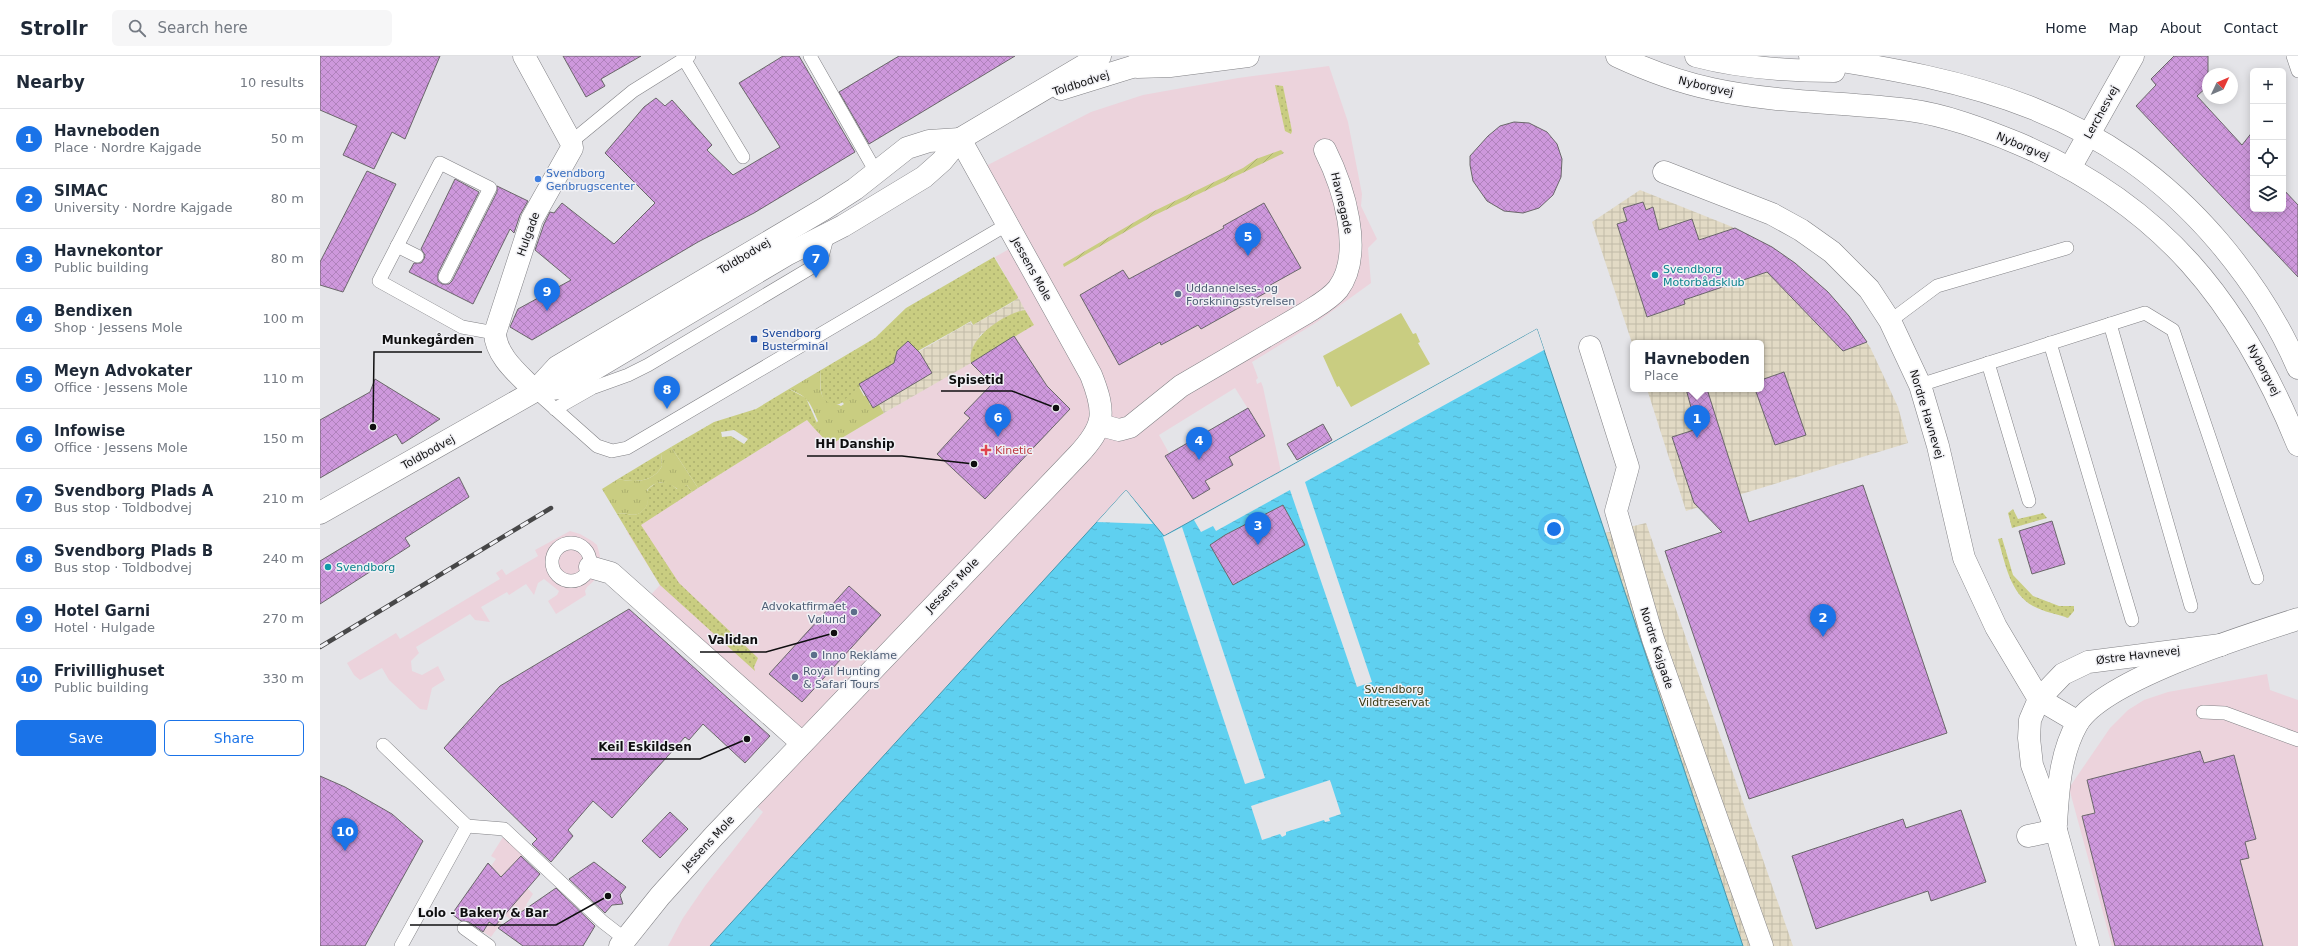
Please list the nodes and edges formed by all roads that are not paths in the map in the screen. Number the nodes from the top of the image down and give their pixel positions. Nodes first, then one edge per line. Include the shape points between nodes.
1 (524, 56) edge
2 (810, 56) edge
3 (1100, 56) edge
4 (1155, 56) edge
5 (1248, 56) edge
6 (1617, 56) edge
7 (1696, 56) edge
8 (1810, 56) edge
9 (2133, 56) edge
10 (2292, 56) edge
11 (686, 58) edge
12 (1132, 67) junction
13 (1904, 71) junction
14 (2298, 71) edge
15 (1031, 99) junction
16 (2089, 134) junction
17 (960, 139) junction
18 (571, 142) junction
19 (1325, 150) dead end
20 (743, 157) dead end
21 (2070, 168) junction
22 (876, 172) junction
23 (1664, 172) dead end
24 (1008, 224) junction
25 (828, 234) junction
26 (397, 246) junction
27 (2068, 248) dead end
28 (417, 256) dead end
29 (445, 277) dead end
30 (1890, 321) junction
31 (2110, 324) junction
32 (495, 334) junction
33 (2050, 343) junction
34 (1590, 346) dead end
35 (1988, 363) junction
36 (2298, 368) edge
37 (1920, 385) junction
38 (536, 391) junction
39 (555, 409) junction
40 (1100, 425) junction
41 (2298, 445) edge
42 (2029, 501) dead end
43 (320, 513) edge
44 (590, 567) dead end
45 (2257, 578) dead end
46 (2191, 606) dead end
47 (2298, 619) edge
48 (2132, 620) dead end
49 (2221, 645) junction
50 (2039, 699) junction
51 (2204, 712) dead end
52 (2078, 722) junction
53 (2298, 740) edge
54 (802, 743) junction
55 (383, 745) dead end
56 (467, 826) junction
57 (2056, 830) junction
58 (2028, 836) dead end
59 (464, 928) dead end
60 (623, 943) edge
61 (401, 946) edge
62 (488, 946) edge
63 (1762, 946) edge
64 (2088, 946) edge

1 - 18 street
2 - 22 lane
3 - 15 street, Toldbodvej
4 - 12 street, Toldbodvej
5 - 12 street, Toldbodvej via 1170,66
6 - 21 street, Nyborgvej via 1651,71 1712,89 1755,96 1912,111 1942,117 2001,136
7 - 13 street via 1773,70
8 - 13 street
9 - 16 street, Lerchesvej
10 - 14 lane
11 - 18 lane via 633,92
11 - 20 lane
12 - 15 street, Toldbodvej
13 - 16 street via 2005,98
15 - 17 street, Toldbodvej
16 - 21 street, Lerchesvej
16 - 36 street via 2164,186 2208,230 2258,292 2287,341
17 - 22 street, Toldbodvej via 917,144
17 - 24 street, Jessens Mole
17 - 25 street, Toldbodvej via 942,161 924,177
18 - 32 street, Hulgade via 570,155 532,219
19 - 40 street, Havnegade via 1338,180 1348,222 1350,261 1343,281 1335,292 1324,302 1181,386 1130,427 1119,430
21 - 41 street, Nyborgvej via 2133,209 2200,273 2248,340 2279,398
22 - 38 street, Toldbodvej via 824,209 557,367
23 - 30 street, Nordre Havnevej via 1772,214 1801,230 1832,252 1869,289
24 - 39 lane via 627,448 612,451 597,446
24 - 40 street, Jessens Mole via 1091,375 1099,400
25 - 38 street, Toldbodvej via 786,255 569,384
25 - 39 lane via 822,257 809,269 648,366 592,388
26 - 28 lane
26 - 29 lane via 440,163 490,188
26 - 32 lane via 379,281 462,327
27 - 30 lane via 1937,286
30 - 37 street, Nordre Havnevej
31 - 33 lane
31 - 45 lane via 2145,313 2174,330
31 - 46 lane
32 - 38 street via 495,340 506,360
33 - 35 lane
33 - 48 lane
34 - 63 street, Nordre Kajgade via 1628,467 1616,511 1653,639
35 - 37 lane
35 - 42 lane
37 - 50 street, Nordre Havnevej via 1938,446 1964,558 1996,627
38 - 39 lane
38 - 43 street, Toldbodvej
40 - 54 street, Jessens Mole via 1091,441 1078,455
44 - 54 street via 611,573
47 - 49 street, Østre Havnevej
49 - 50 street, Østre Havnevej via 2088,662 2063,674
49 - 52 street, Østre Havnevej via 2123,687 2102,700
50 - 52 street, Nordre Havnevej
50 - 57 street, Østre Havnevej via 2030,720 2031,757 2034,774
51 - 53 lane via 2225,713
52 - 57 street, Østre Havnevej via 2065,754
54 - 60 street, Jessens Mole via 660,896
55 - 56 lane
56 - 60 lane via 504,829
56 - 61 lane
57 - 58 street
57 - 64 street, Østre Havnevej
59 - 62 lane

